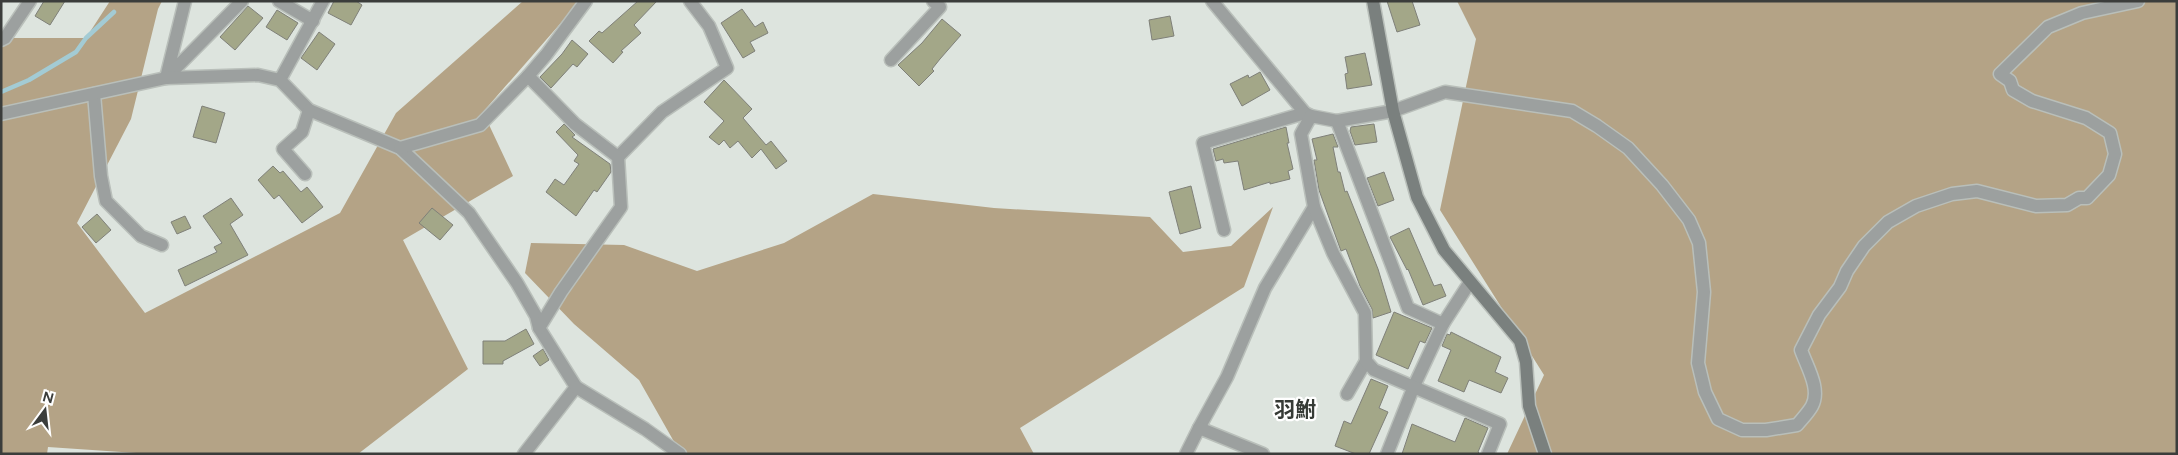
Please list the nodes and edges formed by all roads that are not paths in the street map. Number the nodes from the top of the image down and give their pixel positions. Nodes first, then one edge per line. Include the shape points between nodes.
1 (30, 1) edge
2 (185, 1) edge
3 (242, 1) edge
4 (279, 1) edge
5 (323, 1) edge
6 (586, 1) edge
7 (690, 1) edge
8 (933, 1) edge
9 (1212, 1) edge
10 (1373, 1) edge
11 (2138, 1) edge
12 (313, 21) junction
13 (1, 40) edge
14 (890, 60) dead end
15 (528, 76) junction
16 (166, 78) junction
17 (280, 80) junction
18 (94, 94) junction
19 (309, 110) junction
20 (1393, 111) junction
21 (1, 114) edge
22 (1308, 114) junction
23 (1336, 121) junction
24 (400, 148) junction
25 (618, 157) junction
26 (305, 174) dead end
27 (1314, 207) junction
28 (1224, 230) dead end
29 (162, 245) dead end
30 (1470, 282) junction
31 (1443, 324) junction
32 (540, 328) junction
33 (1366, 362) junction
34 (1414, 386) junction
35 (576, 388) junction
36 (1347, 394) dead end
37 (1199, 428) junction
38 (1237, 449) edge
39 (524, 454) edge
40 (680, 454) edge
41 (1186, 454) edge
42 (1263, 454) edge
43 (1388, 454) edge
44 (1488, 454) edge
45 (1545, 454) edge

1 - 13 street
2 - 16 street
3 - 16 street
4 - 12 street
5 - 12 street
6 - 15 street
7 - 25 street via 709,26 727,68 662,112
8 - 14 street via 940,7
9 - 22 street
10 - 20 street
11 - 20 street via 2082,13 2048,27 2000,74 2010,81 2013,90 2032,101 2086,118 2110,133 2115,154 2109,176 2087,198 2080,198 2067,206 2036,206 1977,192 1952,194 1916,206 1888,222 1864,246 1847,271 1801,350 1816,394 1812,406 1797,425 1766,430 1742,430 1718,419 1705,392 1698,363 1704,292 1699,244 1689,220 1628,148 1572,111 1445,92
12 - 17 street
15 - 24 street via 480,125
15 - 25 street via 575,124
16 - 17 street via 258,75
16 - 18 street
17 - 19 street
18 - 21 street
18 - 29 street via 106,201 141,236
19 - 24 street
19 - 26 street via 302,132 282,150
20 - 23 street
20 - 30 street via 1417,197 1444,250
22 - 23 street
22 - 27 street via 1301,134
22 - 28 street via 1203,143
23 - 31 street via 1408,308
24 - 32 street via 469,214 517,282
25 - 32 street via 621,207 561,292
27 - 33 street via 1333,253 1365,313
27 - 37 street via 1265,288 1227,377
30 - 31 street
30 - 45 street via 1520,341 1526,362 1530,406
31 - 34 street
32 - 35 street
33 - 34 street via 1374,370
33 - 36 street
34 - 43 street
34 - 44 street via 1500,424
35 - 39 street
35 - 40 street
37 - 38 street
37 - 41 street
38 - 42 street

